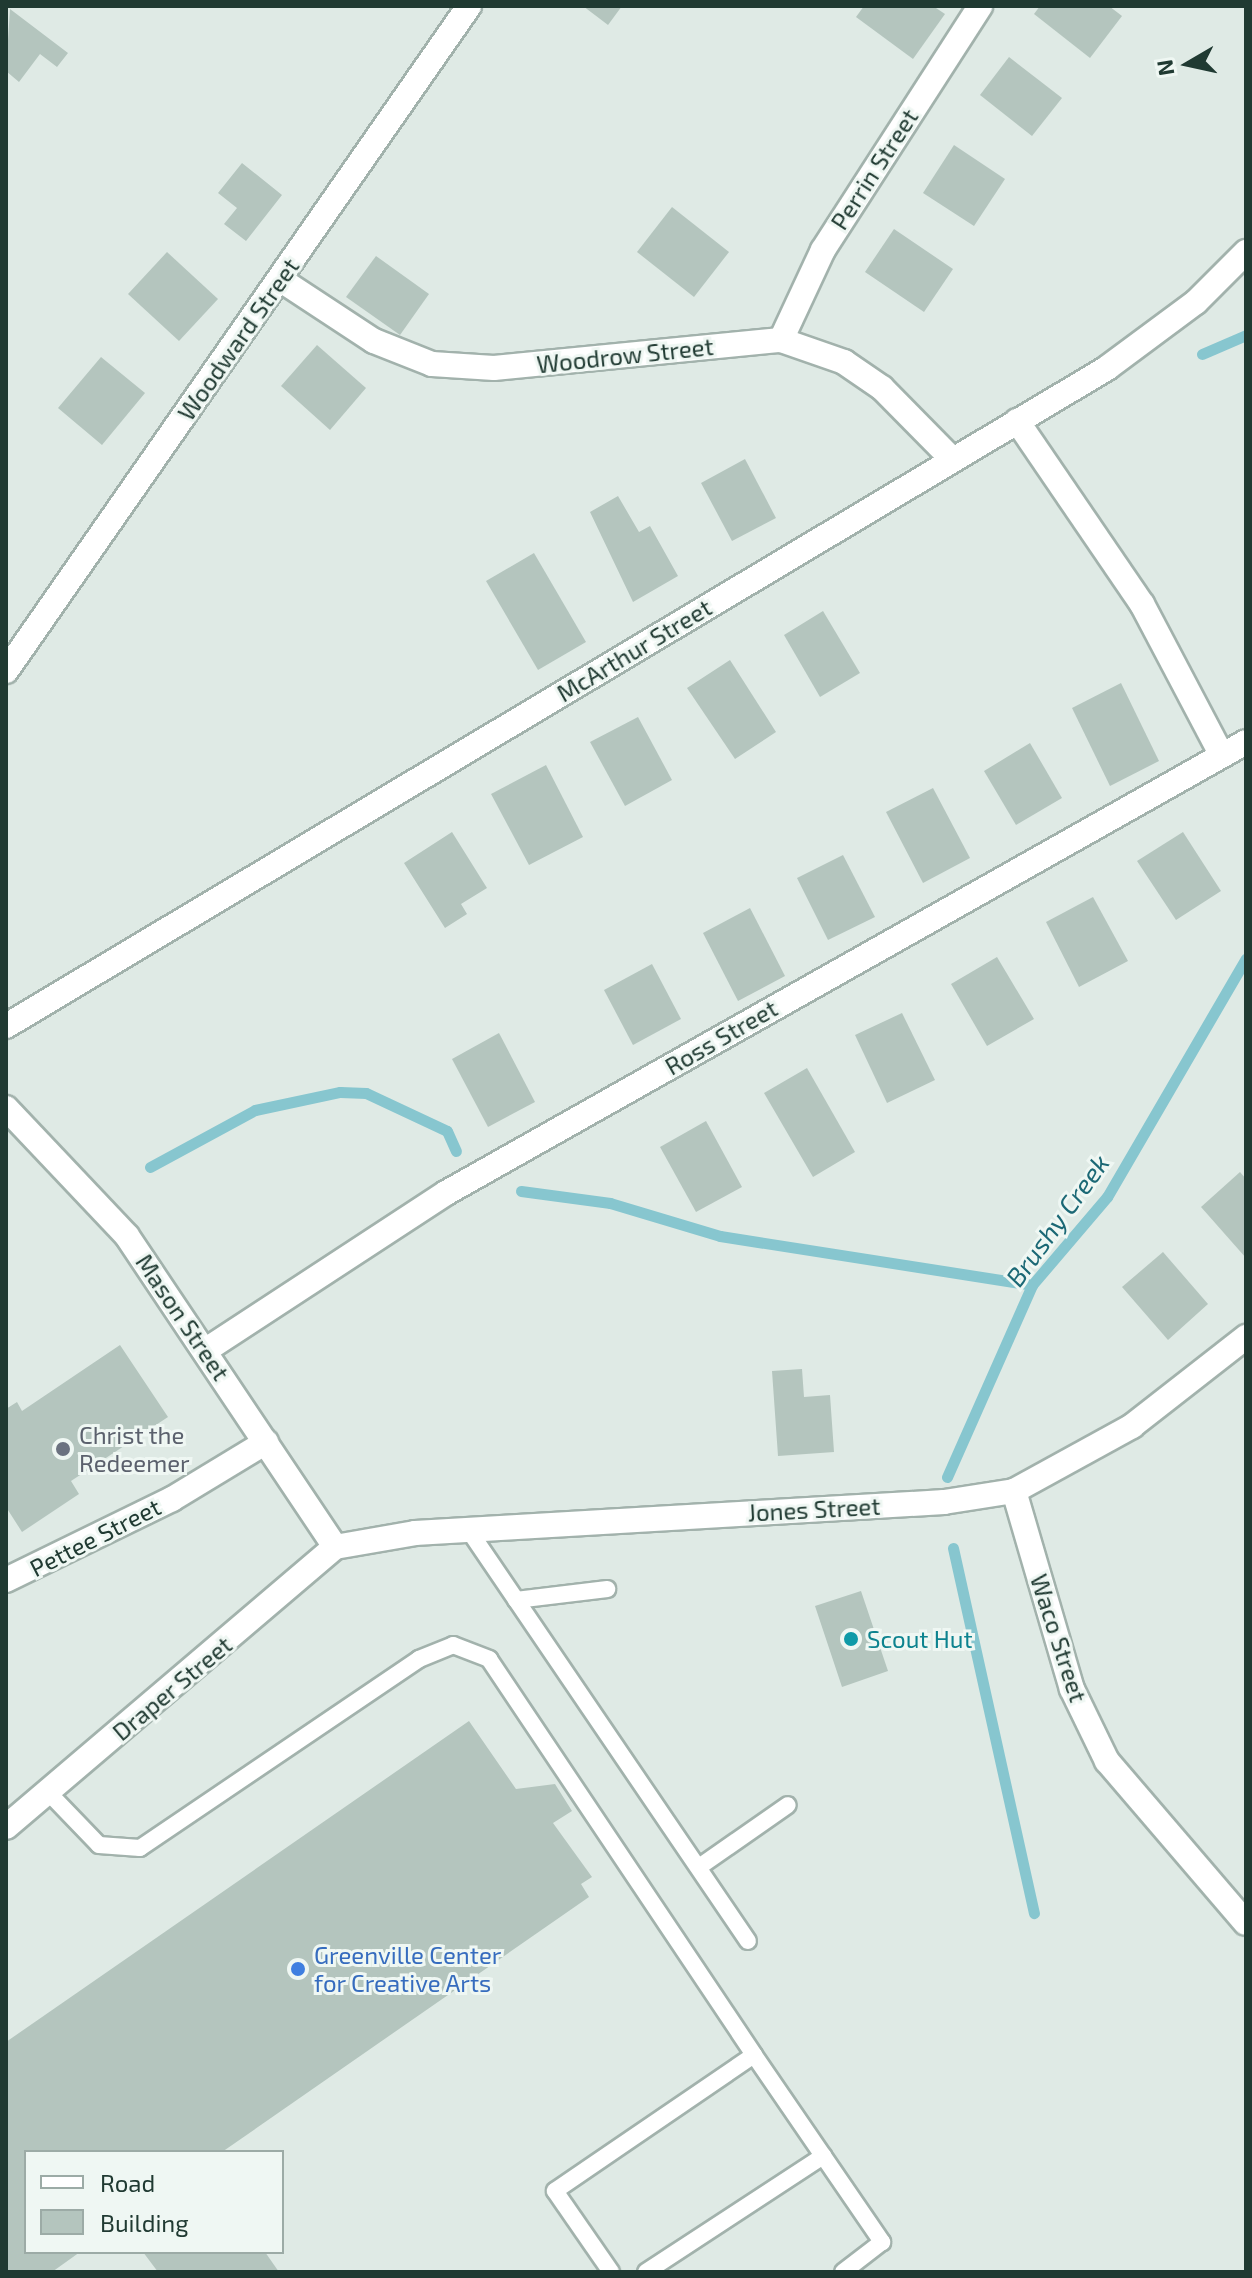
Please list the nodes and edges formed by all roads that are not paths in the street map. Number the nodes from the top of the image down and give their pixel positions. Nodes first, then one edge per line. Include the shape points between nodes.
1 (469, 6) edge
2 (980, 6) edge
3 (1246, 252) edge
4 (281, 280) junction
5 (781, 340) junction
6 (1017, 421) junction
7 (951, 458) junction
8 (6, 671) edge
9 (1246, 742) edge
10 (1221, 754) junction
11 (6, 1026) edge
12 (6, 1108) edge
13 (1246, 1337) edge
14 (206, 1350) junction
15 (266, 1442) junction
16 (1014, 1491) junction
17 (468, 1529) junction
18 (335, 1547) junction
19 (8, 1576) edge
20 (607, 1589) dead end
21 (516, 1600) junction
22 (47, 1791) junction
23 (788, 1805) dead end
24 (6, 1827) edge
25 (699, 1867) junction
26 (1246, 1923) edge
27 (748, 1941) dead end
28 (754, 2055) junction
29 (823, 2156) junction
30 (611, 2272) edge
31 (646, 2272) edge
32 (843, 2272) edge

1 - 4 street, Woodward Street
2 - 5 street, Perrin Street via 823,250
3 - 6 street, McArthur Street via 1153,337
4 - 5 street, Woodrow Street via 374,341 432,364 494,368
4 - 8 street, Woodward Street
5 - 7 street, Woodrow Street via 844,362 882,388
6 - 7 street, McArthur Street
6 - 10 street via 1142,604
7 - 11 street, McArthur Street
9 - 10 street, Ross Street
10 - 14 street, Ross Street via 446,1193
12 - 14 street, Mason Street via 89,1188
13 - 16 street, Jones Street via 1132,1426
14 - 15 street, Mason Street
15 - 18 street, Mason Street
15 - 19 street, Pettee Street
16 - 17 street, Jones Street via 944,1502
16 - 26 street, Waco Street via 1072,1689 1107,1761
17 - 18 street, Jones Street
17 - 21 lane
18 - 22 street, Draper Street
20 - 21 lane
21 - 25 lane
22 - 24 street, Draper Street
22 - 28 lane via 99,1845 140,1848 419,1659 453,1645 489,1659
23 - 25 lane
25 - 27 lane
28 - 29 lane
28 - 30 lane via 555,2191
29 - 31 lane
29 - 32 lane via 882,2242

